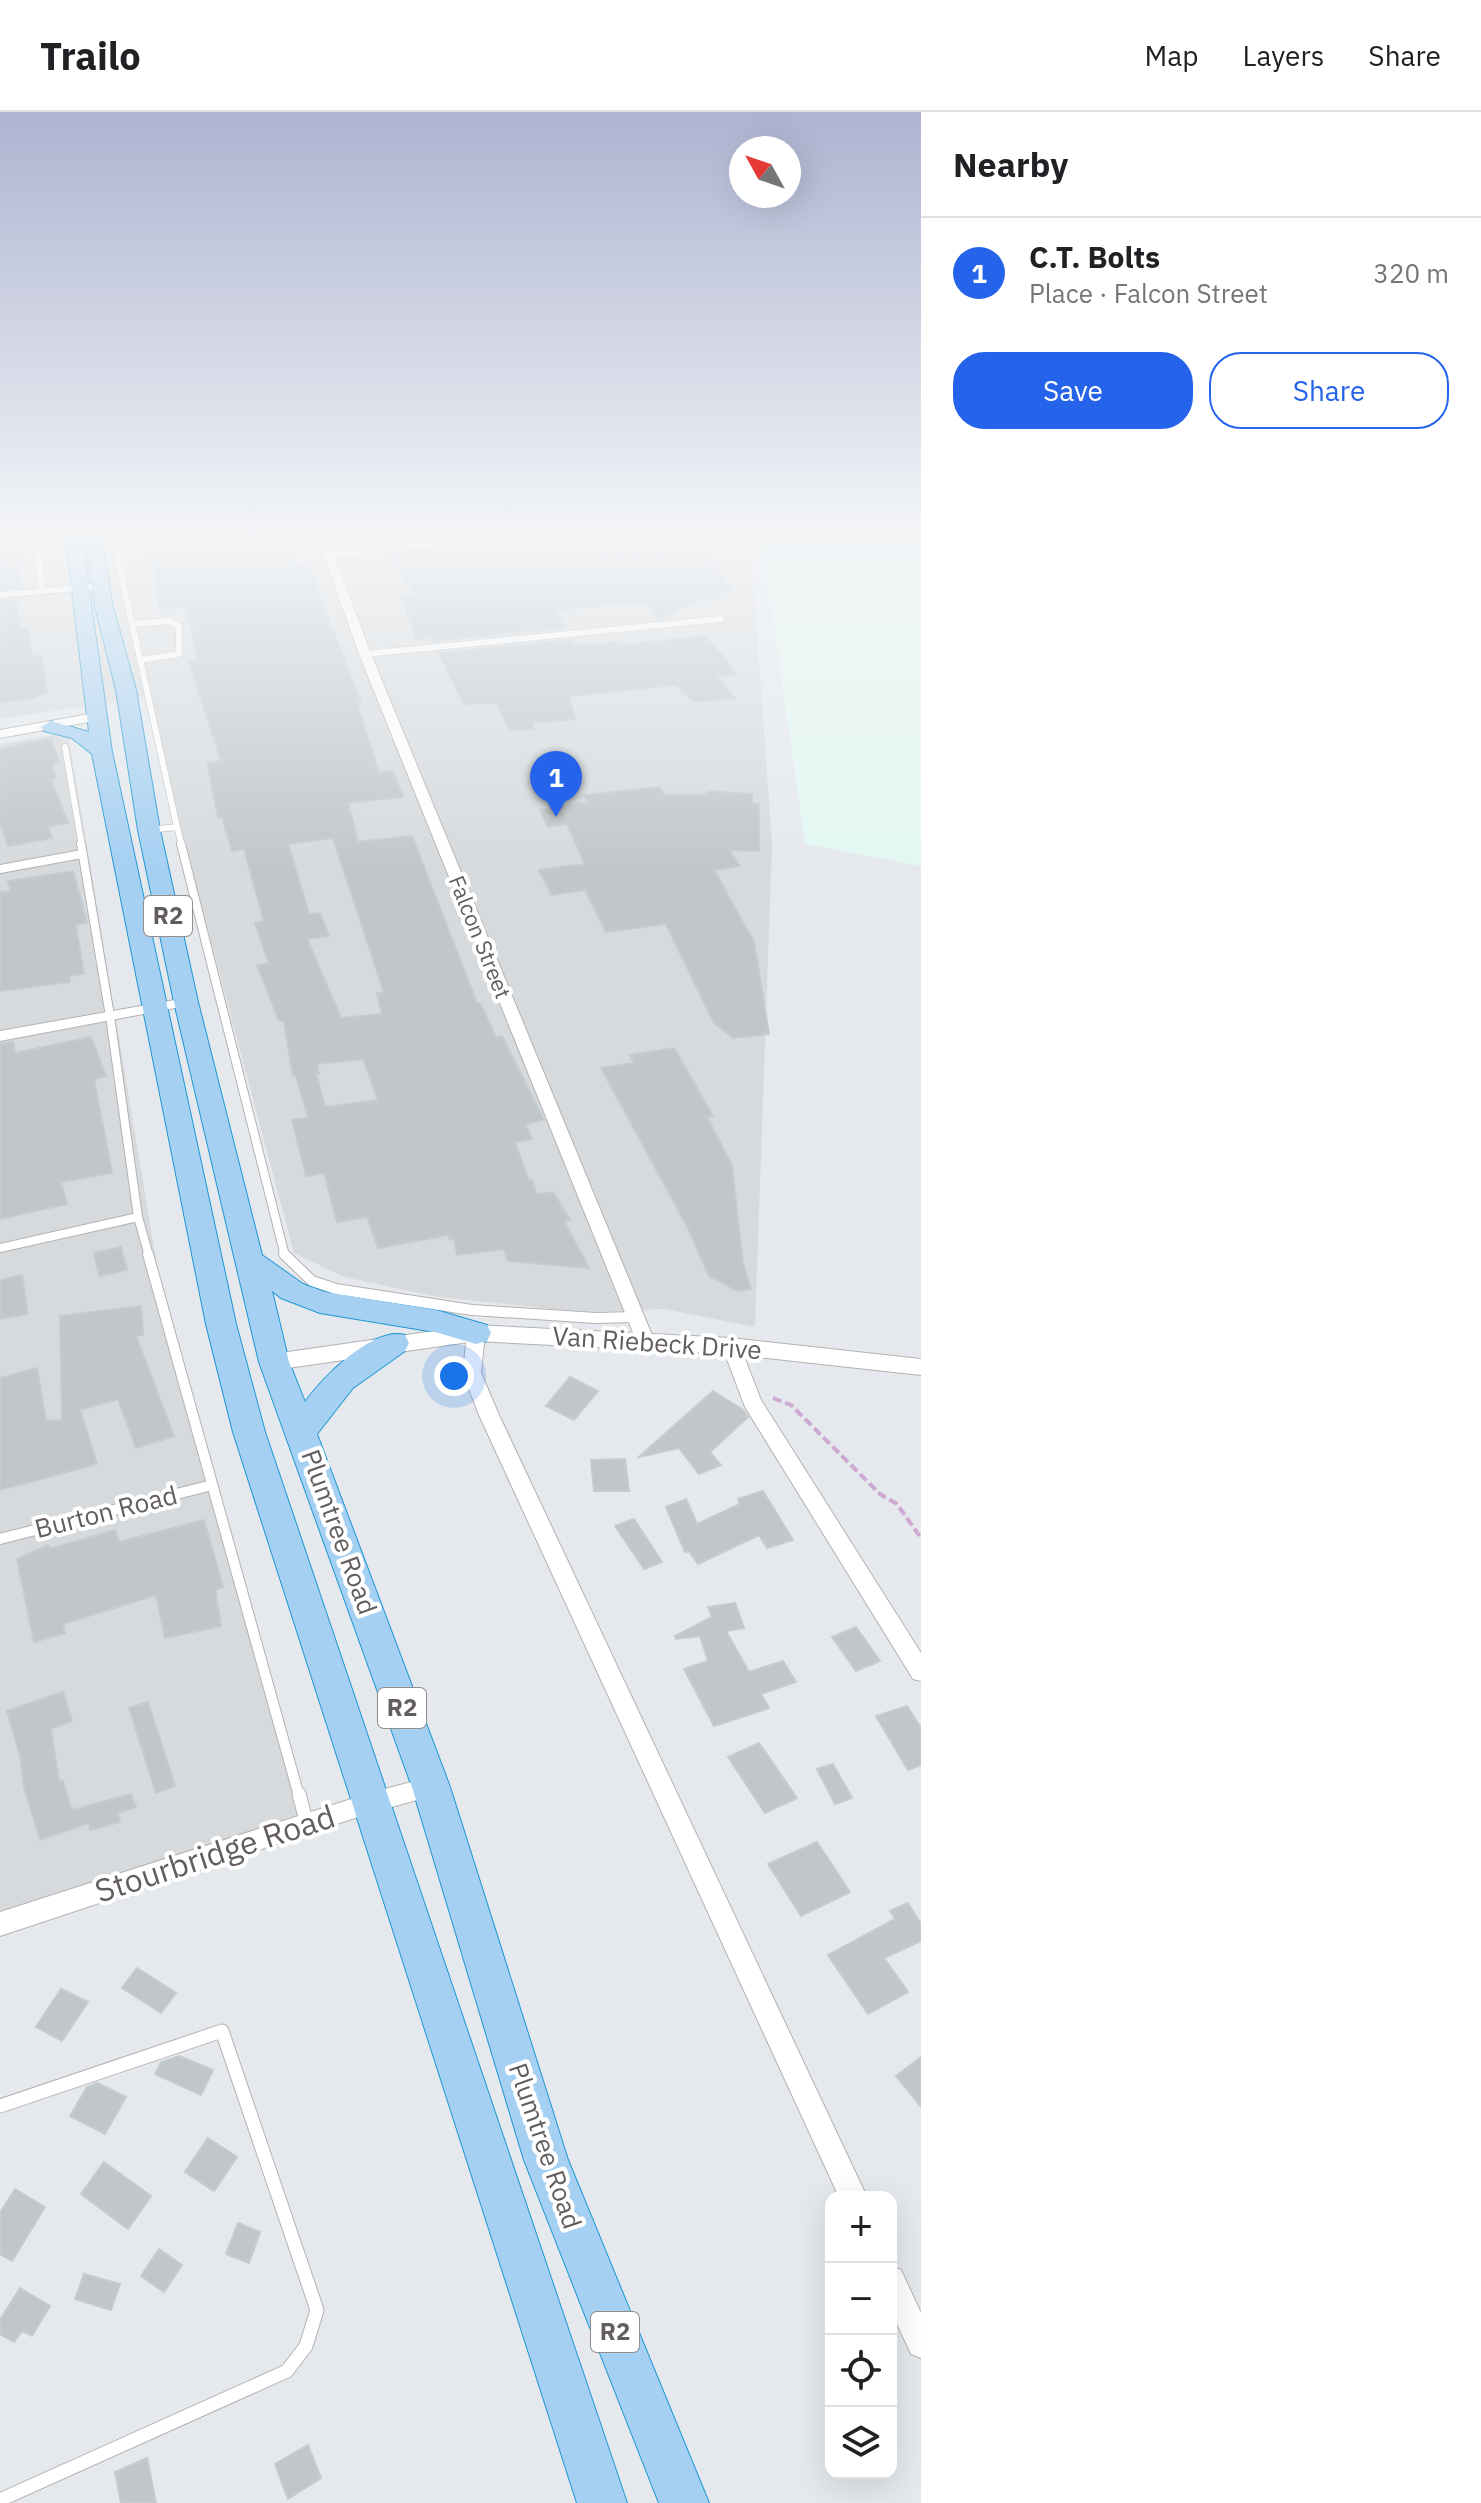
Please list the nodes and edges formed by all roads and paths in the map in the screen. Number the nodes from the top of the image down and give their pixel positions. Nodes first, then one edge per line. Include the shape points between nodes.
1 (86, 645) edge
2 (114, 645) edge
3 (137, 645) edge
4 (179, 645) edge
5 (362, 645) edge
6 (461, 645) edge
7 (365, 654) junction
8 (140, 660) junction
9 (126, 690) junction
10 (94, 707) junction
11 (50, 723) junction
12 (0, 727) edge
13 (134, 733) junction
14 (0, 734) edge
15 (65, 747) dead end
16 (102, 752) junction
17 (177, 827) junction
18 (149, 830) junction
19 (82, 854) junction
20 (0, 869) edge
21 (186, 1002) junction
22 (153, 1009) junction
23 (110, 1016) junction
24 (0, 1036) edge
25 (138, 1217) junction
26 (0, 1248) edge
27 (249, 1260) junction
28 (635, 1317) junction
29 (221, 1324) junction
30 (476, 1333) junction
31 (645, 1340) junction
32 (394, 1343) junction
33 (731, 1346) junction
34 (274, 1362) junction
35 (921, 1367) edge
36 (745, 1386) junction
37 (302, 1431) junction
38 (249, 1432) junction
39 (212, 1485) junction
40 (921, 1538) edge
41 (0, 1539) edge
42 (921, 1672) edge
43 (431, 1787) junction
44 (373, 1802) junction
45 (307, 1824) junction
46 (0, 1924) edge
47 (0, 2106) edge
48 (850, 2191) edge
49 (897, 2293) edge
50 (921, 2344) edge
51 (0, 2500) edge
52 (602, 2503) edge
53 (684, 2503) edge

1 - 10 highway, Plumtree Road / R2
2 - 9 highway, Plumtree Road / R2
3 - 8 lane
4 - 8 lane via 179,654
5 - 7 street, Falcon Street
6 - 7 lane
7 - 28 street, Falcon Street
8 - 17 lane
9 - 10 highway
9 - 13 highway, Plumtree Road / R2
10 - 11 highway
10 - 13 highway
10 - 16 highway, Plumtree Road / R2
11 - 12 street
11 - 14 street
11 - 16 highway via 79,734
13 - 18 highway, Plumtree Road / R2
15 - 19 lane
16 - 22 highway, Plumtree Road / R2
17 - 18 lane
17 - 28 lane via 285,1257 312,1281 336,1289 472,1310
18 - 21 highway, Plumtree Road / R2
19 - 20 lane
19 - 23 lane
21 - 22 street
21 - 27 highway, Plumtree Road / R2
22 - 23 street
22 - 29 highway, Plumtree Road / R2
23 - 24 street
23 - 25 lane
25 - 26 lane
25 - 39 lane
27 - 30 highway via 292,1291 320,1302
27 - 34 highway, Plumtree Road / R2
28 - 31 street, Falcon Street
29 - 34 highway via 243,1346
29 - 38 highway, Plumtree Road / R2
30 - 31 street, Van Riebeck Drive
30 - 32 street, Van Riebeck Drive
30 - 48 street via 472,1373 489,1415
31 - 33 street, Van Riebeck Drive
32 - 34 street, Van Riebeck Drive
32 - 37 highway via 324,1395
33 - 35 street, Van Riebeck Drive
33 - 36 street
34 - 37 highway, Plumtree Road / R2
34 - 38 highway via 259,1386
36 - 40 path via 791,1405 880,1494 897,1504
36 - 42 street
37 - 43 highway, Plumtree Road / R2
38 - 44 highway, Plumtree Road / R2
39 - 41 lane, Burton Road
39 - 45 lane
43 - 44 street, Stourbridge Road
43 - 53 highway, Plumtree Road / R2 via 546,2160
44 - 45 street, Stourbridge Road
44 - 52 highway, Plumtree Road / R2
45 - 46 street, Stourbridge Road
47 - 51 lane via 222,2031 317,2310 306,2346 287,2371
49 - 50 street

